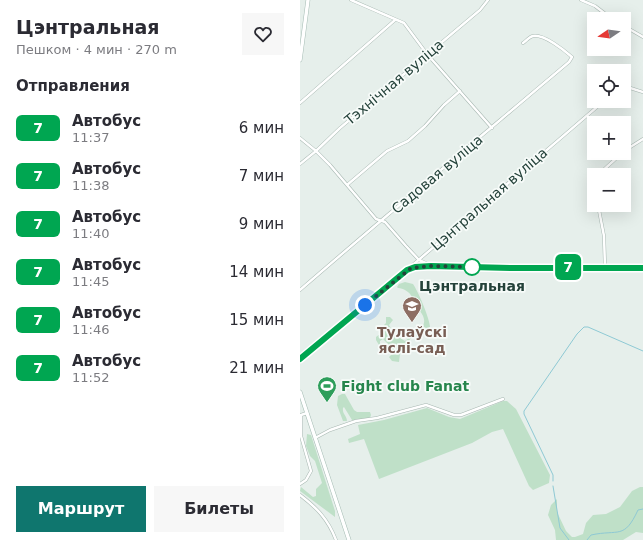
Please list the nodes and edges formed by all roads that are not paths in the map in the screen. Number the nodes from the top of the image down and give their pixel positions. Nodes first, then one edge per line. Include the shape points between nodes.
1 (308, 0) edge
2 (351, 0) edge
3 (488, 0) edge
4 (581, 0) edge
5 (603, 12) edge
6 (395, 20) junction
7 (631, 30) edge
8 (643, 37) edge
9 (523, 44) dead end
10 (428, 54) junction
11 (300, 60) edge
12 (631, 88) edge
13 (460, 91) junction
14 (643, 92) edge
15 (300, 103) edge
16 (596, 108) edge
17 (492, 128) junction
18 (300, 138) edge
19 (643, 139) edge
20 (631, 147) edge
21 (316, 151) junction
22 (614, 160) edge
23 (300, 164) edge
24 (606, 168) edge
25 (347, 185) junction
26 (599, 212) edge
27 (380, 221) junction
28 (420, 260) junction
29 (431, 266) junction
30 (605, 267) junction
31 (643, 268) edge
32 (407, 270) junction
33 (300, 290) edge
34 (300, 359) edge
35 (300, 392) edge
36 (502, 399) dead end
37 (307, 412) junction
38 (315, 438) junction
39 (300, 484) edge
40 (300, 495) edge
41 (336, 540) edge
42 (349, 540) edge

1 - 11 main road
2 - 6 street
3 - 10 street, Тэхнічная вуліца via 480,10
4 - 5 street
6 - 10 street via 404,23
6 - 15 street
7 - 8 street
9 - 17 street, Садовая вуліца via 530,37 541,37 572,57
10 - 13 street
10 - 21 street, Тэхнічная вуліца
12 - 14 street
13 - 17 street
13 - 25 street via 408,141 387,151
16 - 28 street, Цэнтральная вуліца
17 - 27 street, Садовая вуліца
18 - 21 street
19 - 20 street
21 - 23 street, Тэхнічная вуліца
21 - 25 street
22 - 24 street
25 - 27 street
26 - 30 street via 604,236
27 - 28 street via 385,222
27 - 33 street, Садовая вуліца
28 - 29 street
28 - 32 street, Цэнтральная вуліца
29 - 30 main road
29 - 32 main road
30 - 31 main road
32 - 34 main road, Цэнтральная вуліца
35 - 37 main road
36 - 38 street via 461,416 426,405 356,421
37 - 38 main road
37 - 39 street via 301,415 301,436 311,471
38 - 42 main road
40 - 41 street via 320,512

